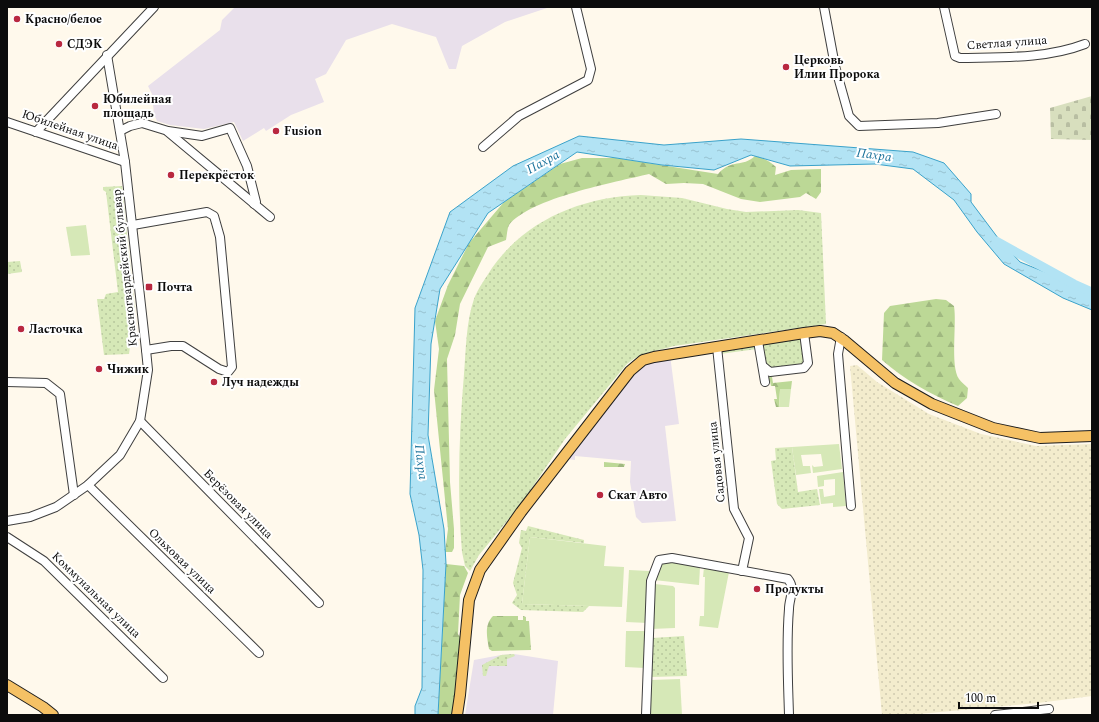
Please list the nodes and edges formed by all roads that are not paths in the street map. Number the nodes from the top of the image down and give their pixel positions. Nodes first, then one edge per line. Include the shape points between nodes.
1 (154, 7) edge
2 (576, 7) edge
3 (824, 7) edge
4 (944, 7) edge
5 (1085, 44) dead end
6 (108, 55) junction
7 (996, 114) dead end
8 (7, 122) edge
9 (120, 131) junction
10 (168, 131) junction
11 (36, 132) junction
12 (483, 148) dead end
13 (125, 162) junction
14 (254, 204) junction
15 (270, 217) dead end
16 (133, 225) junction
17 (804, 333) junction
18 (841, 337) junction
19 (758, 341) junction
20 (717, 347) junction
21 (146, 350) junction
22 (764, 368) junction
23 (7, 382) edge
24 (765, 382) dead end
25 (140, 421) junction
26 (1092, 436) edge
27 (88, 485) junction
28 (74, 495) junction
29 (851, 506) dead end
30 (7, 521) edge
31 (7, 537) edge
32 (742, 571) junction
33 (319, 603) dead end
34 (259, 653) dead end
35 (163, 678) dead end
36 (7, 685) edge
37 (1049, 710) dead end
38 (53, 715) edge
39 (457, 715) edge
40 (646, 715) edge
41 (789, 715) edge
42 (995, 715) edge

1 - 6 street
2 - 12 street via 590,69 588,80 519,116
3 - 7 street via 845,102 850,116 859,126 938,123
4 - 5 street, Светлая улица via 955,56 960,58 1021,56 1071,50
6 - 9 street, Красногвардейский бульвар
6 - 11 street
8 - 11 street, Юбилейная улица
9 - 10 street via 142,123
9 - 13 street, Красногвардейский бульвар
10 - 14 street
10 - 14 street via 202,136 230,128 247,166 256,202
11 - 13 street, Юбилейная улица
13 - 16 street, Красногвардейский бульвар
14 - 15 street
16 - 21 street, Красногвардейский бульвар
16 - 21 street via 207,212 214,216 220,237 232,367 228,372 219,369 183,346
17 - 18 main road via 827,332
17 - 19 main road
17 - 22 street via 808,362 804,368 770,372
18 - 26 main road via 895,383 932,404 993,428 1040,438
18 - 29 street via 838,354
19 - 20 main road
19 - 22 street
20 - 32 street, Садовая улица via 734,509 748,538
20 - 39 main road via 654,357 637,364 486,560 469,600
21 - 25 street, Красногвардейский бульвар via 148,370
22 - 24 street
23 - 28 street via 46,383 60,394
25 - 27 street, Красногвардейский бульвар via 120,455
25 - 33 street, Берёзовая улица
27 - 28 street, Красногвардейский бульвар
27 - 34 street, Ольховая улица
28 - 30 street, Красногвардейский бульвар via 43,513
31 - 35 street, Коммунальная улица via 44,561
32 - 40 street via 672,558 664,558 656,564 651,581
32 - 41 street via 782,577 792,584 788,608
36 - 38 main road
37 - 42 street

